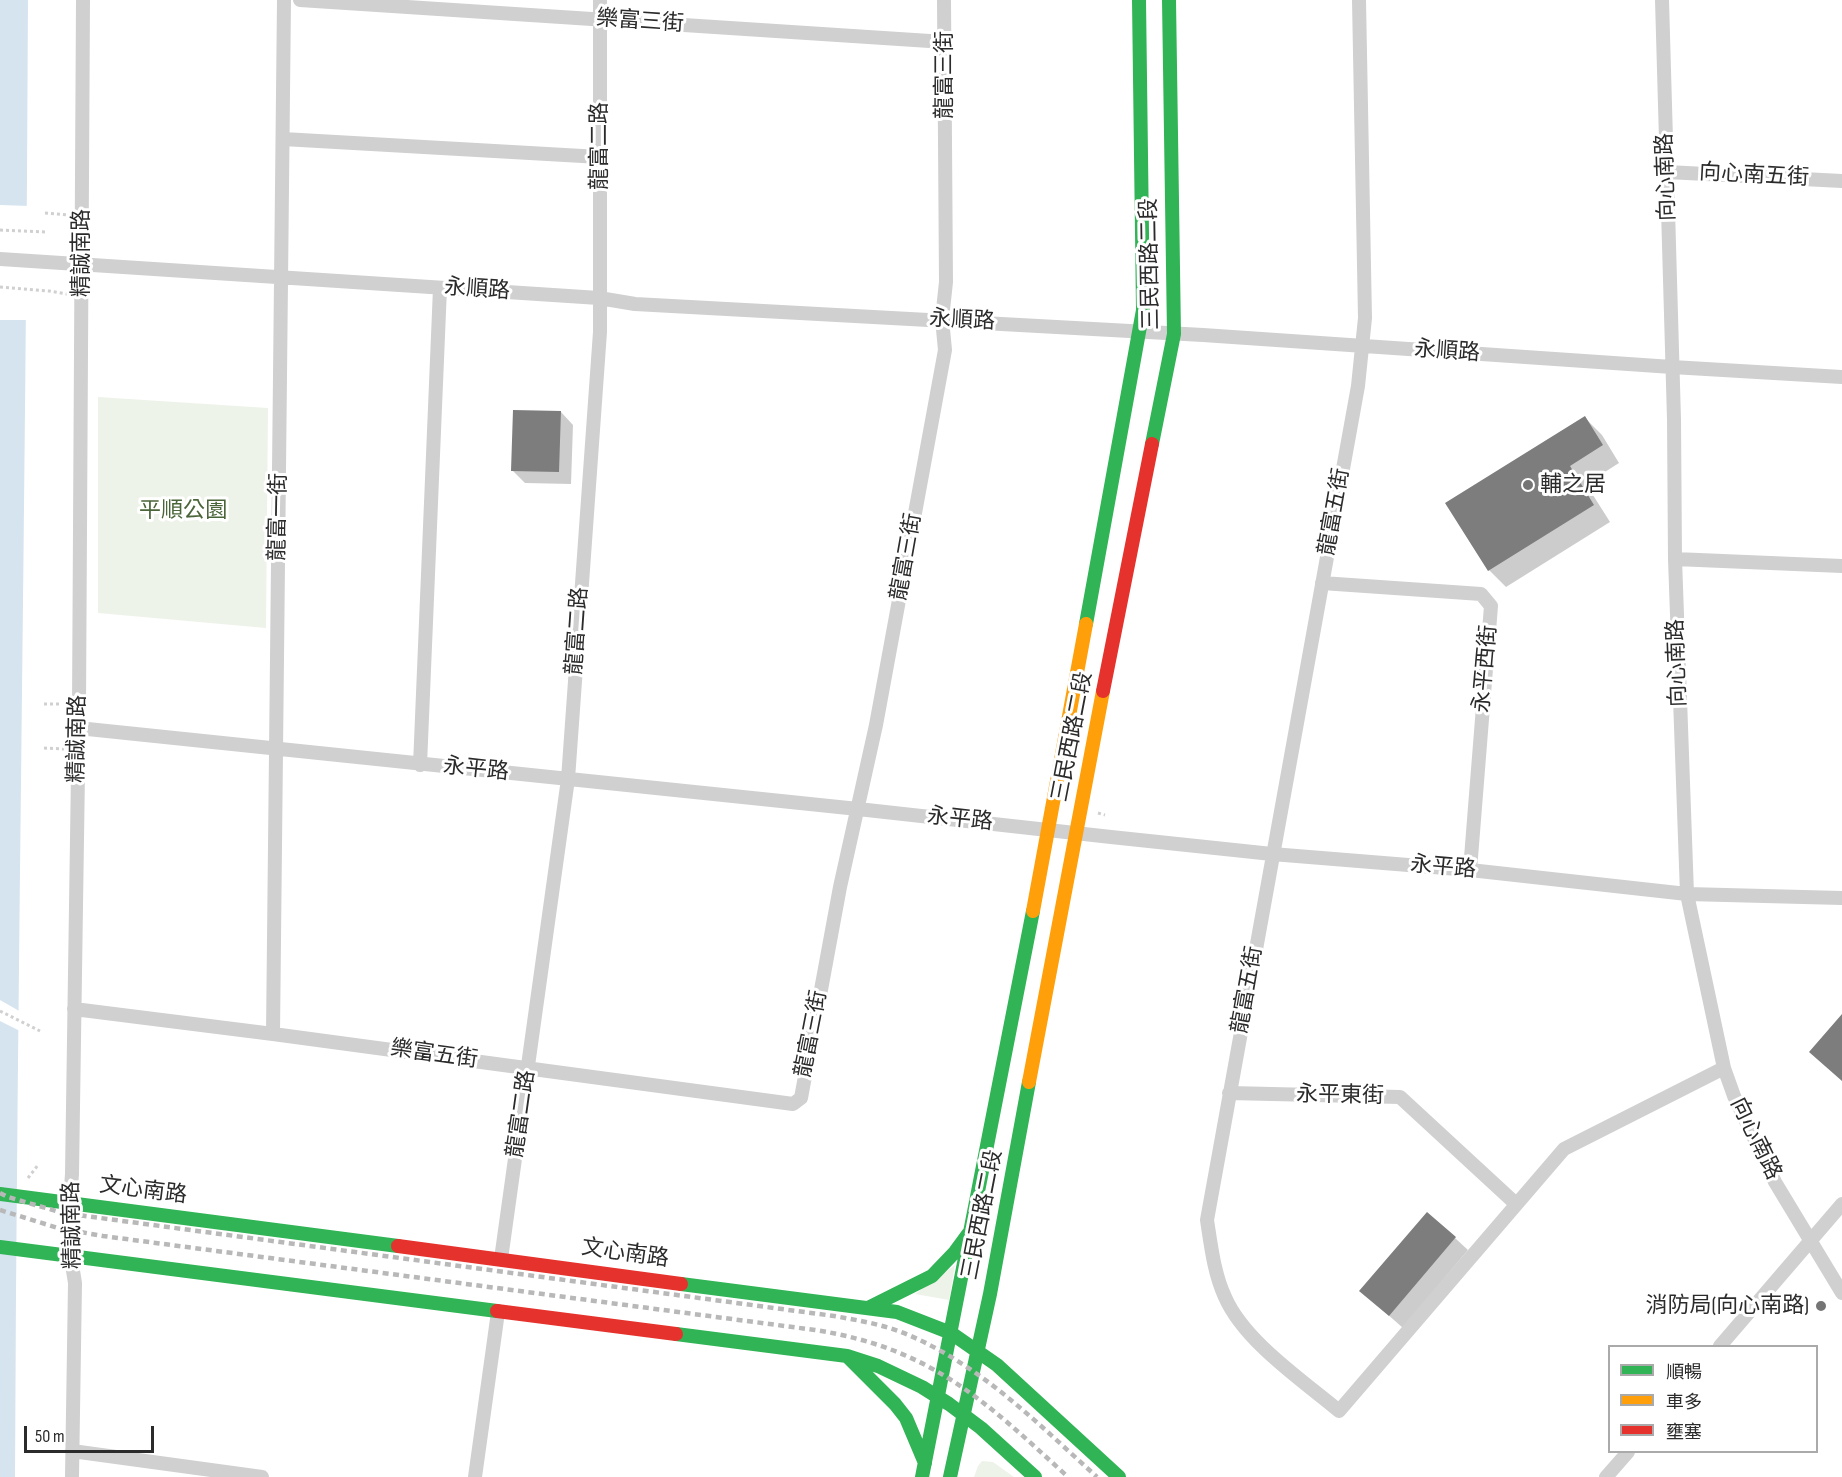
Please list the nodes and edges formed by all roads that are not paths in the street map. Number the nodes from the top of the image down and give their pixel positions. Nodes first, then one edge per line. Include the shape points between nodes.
1 (83, 0) edge
2 (284, 0) edge
3 (300, 0) edge
4 (600, 0) edge
5 (944, 0) edge
6 (1140, 0) edge
7 (1169, 0) edge
8 (1359, 0) edge
9 (1662, 0) edge
10 (600, 20) junction
11 (945, 42) junction
12 (283, 139) junction
13 (600, 156) junction
14 (1667, 172) junction
15 (1842, 181) edge
16 (0, 259) edge
17 (81, 265) junction
18 (282, 277) junction
19 (440, 288) junction
20 (599, 298) junction
21 (942, 320) junction
22 (1140, 332) junction
23 (1174, 334) junction
24 (1362, 346) junction
25 (1672, 367) junction
26 (1842, 377) edge
27 (1675, 559) junction
28 (1842, 566) edge
29 (1322, 583) junction
30 (78, 728) junction
31 (277, 750) junction
32 (420, 765) junction
33 (568, 779) junction
34 (858, 809) junction
35 (1049, 830) junction
36 (1076, 833) junction
37 (1272, 854) junction
38 (1470, 870) junction
39 (1687, 894) junction
40 (1842, 898) edge
41 (74, 1009) junction
42 (273, 1034) junction
43 (528, 1068) junction
44 (1724, 1068) junction
45 (1229, 1093) junction
46 (793, 1104) joint
47 (0, 1194) edge
48 (69, 1203) junction
49 (1516, 1204) junction
50 (1842, 1204) edge
51 (971, 1231) junction
52 (1811, 1241) junction
53 (0, 1247) edge
54 (70, 1256) junction
55 (501, 1259) junction
56 (1842, 1293) edge
57 (868, 1308) junction
58 (498, 1312) junction
59 (951, 1334) junction
60 (1722, 1345) edge
61 (978, 1351) junction
62 (848, 1356) junction
63 (938, 1396) junction
64 (963, 1414) junction
65 (72, 1451) junction
66 (1627, 1453) edge
67 (923, 1470) edge
68 (72, 1477) edge
69 (262, 1477) edge
70 (475, 1477) edge
71 (950, 1477) edge
72 (1035, 1477) edge
73 (1119, 1477) edge
74 (1606, 1477) edge

1 - 17 street, 精誠南路
2 - 12 street, 龍富一街
3 - 10 street, 樂富三街
4 - 10 street, 龍富二路
5 - 11 street, 龍富三街
6 - 22 street, 三民西路二段
7 - 23 street, 三民西路二段
8 - 24 street, 龍富五街 via 1365,318
9 - 14 street, 向心南路
10 - 11 street, 樂富三街
10 - 13 street, 龍富二路
11 - 21 street, 龍富三街 via 946,282
12 - 13 street
12 - 18 street, 龍富一街
13 - 20 street, 龍富二路
14 - 15 street, 向心南五街
14 - 25 street, 向心南路
16 - 17 street, 永順路
17 - 18 street, 永順路
17 - 30 street, 精誠南路
18 - 19 street, 永順路
18 - 31 street, 龍富一街
19 - 20 street, 永順路
19 - 32 street
20 - 21 street, 永順路 via 635,304
20 - 33 street, 龍富二路 via 600,332
21 - 22 street, 永順路
21 - 34 street, 龍富三街 via 945,350
22 - 23 street, 永順路
22 - 35 street, 三民西路二段
23 - 24 street, 永順路
23 - 36 street, 三民西路二段
24 - 25 street, 永順路
24 - 29 street, 龍富五街
25 - 26 street, 永順路
25 - 27 street, 向心南路
27 - 28 street
27 - 39 street, 向心南路
29 - 37 street, 龍富五街
29 - 38 street, 永平西街 via 1481,594 1491,606
30 - 31 street, 永平路
30 - 41 street, 精誠南路
31 - 32 street, 永平路
31 - 42 street, 龍富一街
32 - 33 street, 永平路
33 - 34 street, 永平路
33 - 43 street, 龍富二路
34 - 35 street, 永平路
34 - 46 street, 龍富三街 via 801,1098
35 - 36 street, 永平路
35 - 51 street, 三民西路二段
36 - 37 street, 永平路
36 - 61 street, 三民西路二段
37 - 38 street, 永平路
37 - 45 street, 龍富五街
38 - 39 street, 永平路
39 - 40 street, 永平路
39 - 44 street, 向心南路
41 - 42 street, 樂富五街
41 - 48 street, 精誠南路
42 - 43 street, 樂富五街
43 - 46 street, 樂富五街
43 - 55 street, 龍富二路
44 - 49 street, 龍富五街 via 1564,1149
44 - 52 street, 向心南路 via 1775,1182
45 - 49 street, 永平東街 via 1400,1097
45 - 49 street, 龍富五街 via 1207,1220 1224,1296 1250,1335 1339,1411
47 - 48 street, 文心南路
48 - 54 street, 精誠南路
48 - 55 street, 文心南路
50 - 52 street
51 - 57 street via 932,1276
51 - 59 street, 三民西路二段
52 - 56 street, 向心南路
52 - 60 street
53 - 54 street
54 - 58 street
54 - 65 street, 精誠南路 via 75,1283
55 - 57 street, 文心南路
57 - 59 street, 文心南路 via 897,1312
58 - 62 street
58 - 70 street
59 - 61 street, 文心南路
59 - 63 street, 三民西路二段
61 - 64 street, 三民西路二段
61 - 73 street, 文心南路
62 - 63 street via 902,1376
62 - 67 street via 906,1418
63 - 64 street
63 - 67 street, 三民西路二段
64 - 71 street, 三民西路二段
64 - 72 street
65 - 68 street, 精誠南路
65 - 69 street
66 - 74 street

